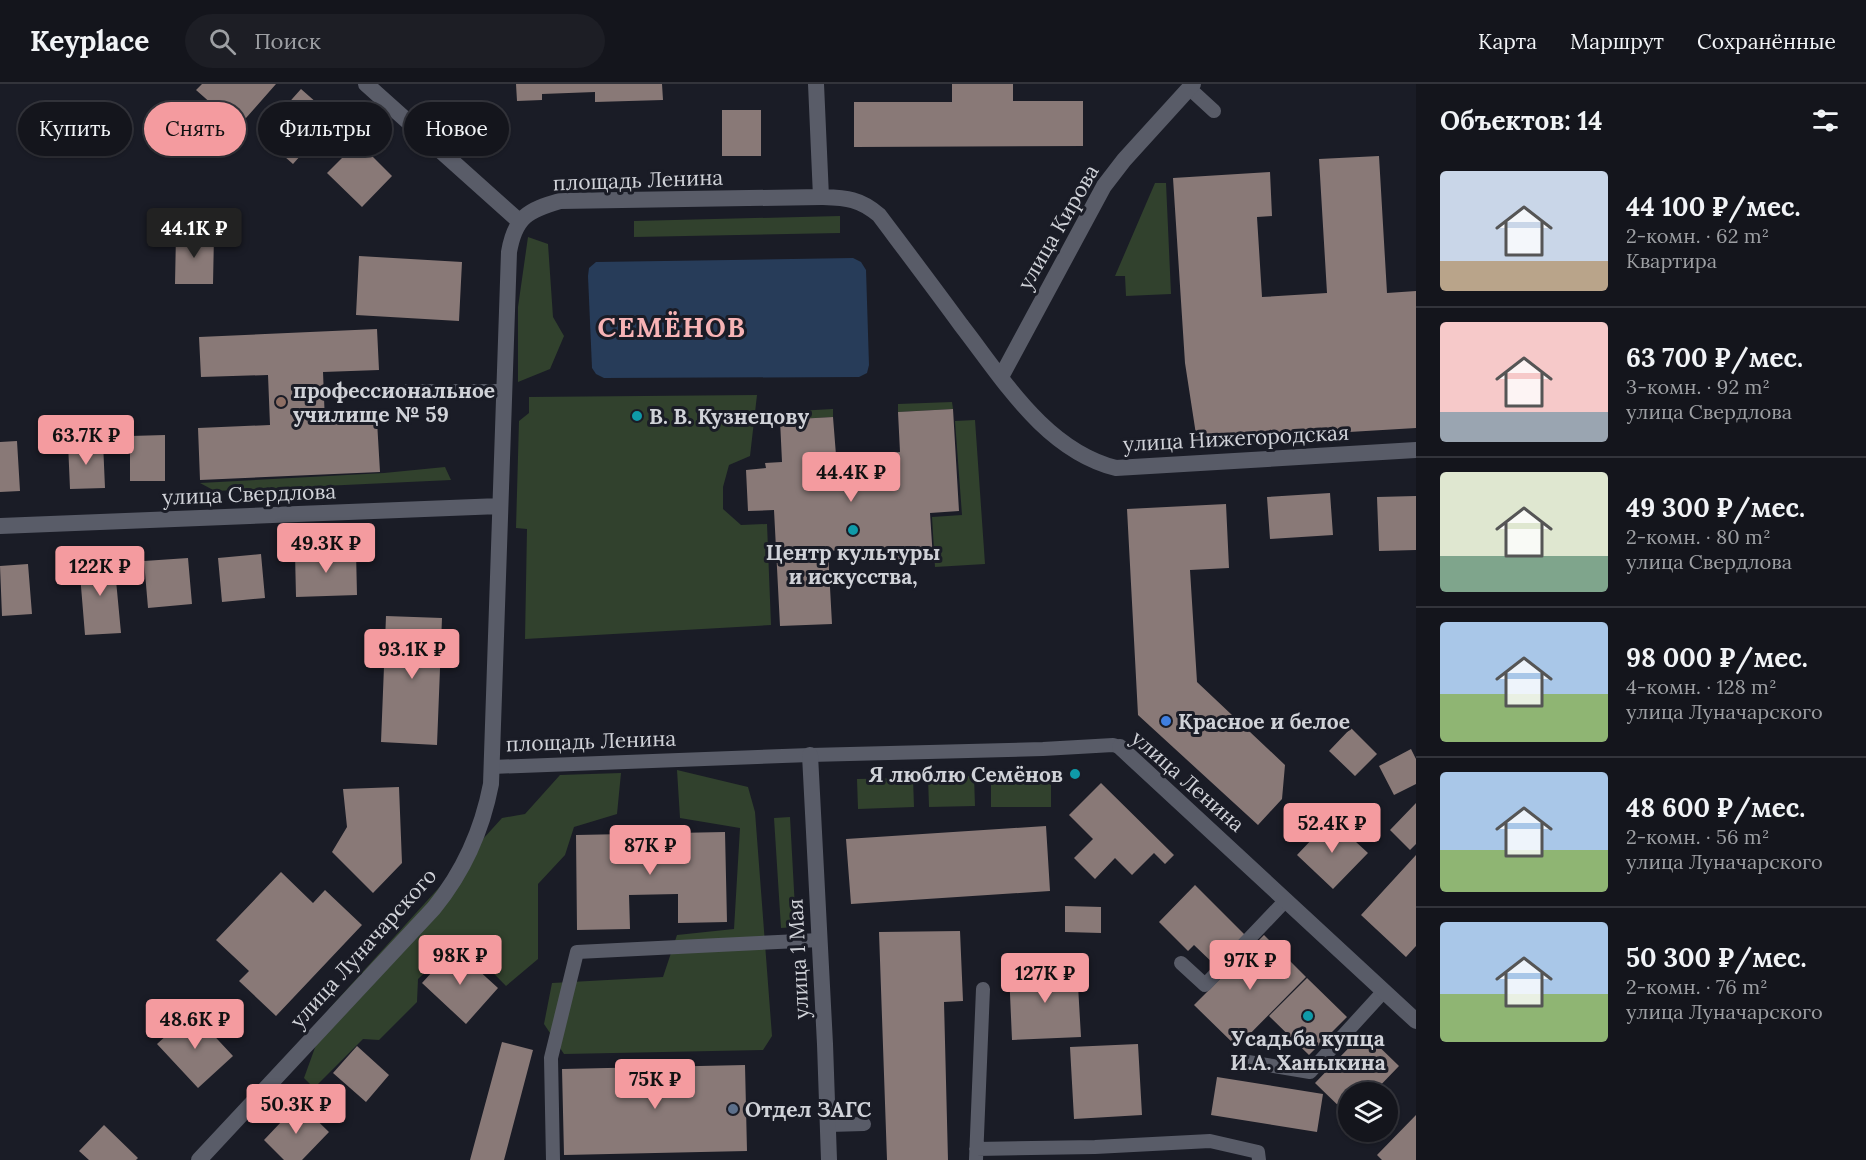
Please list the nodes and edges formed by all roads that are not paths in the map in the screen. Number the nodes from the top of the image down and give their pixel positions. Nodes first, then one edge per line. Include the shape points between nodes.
1 (366, 84) edge
2 (816, 84) edge
3 (1191, 86) edge
4 (1214, 111) dead end
5 (821, 197) junction
6 (519, 220) junction
7 (1001, 377) junction
8 (408, 391) dead end
9 (504, 391) junction
10 (1014, 394) joint
11 (1416, 450) edge
12 (500, 506) junction
13 (0, 526) edge
14 (1120, 747) joint
15 (1043, 749) joint
16 (810, 755) junction
17 (492, 767) junction
18 (1286, 900) junction
19 (820, 940) junction
20 (1181, 963) dead end
21 (983, 989) dead end
22 (1384, 991) junction
23 (1416, 1021) edge
24 (1242, 1061) dead end
25 (864, 1124) dead end
26 (829, 1125) junction
27 (976, 1155) edge
28 (199, 1160) edge
29 (553, 1160) edge
30 (829, 1160) edge
31 (1259, 1160) edge

1 - 6 street
2 - 5 street
3 - 4 lane
3 - 7 street, улица Кирова via 1104,186
5 - 6 street, площадь Ленина via 560,201 537,208
5 - 7 street, площадь Ленина via 856,200 879,215
6 - 9 street, площадь Ленина via 508,252
7 - 10 street, площадь Ленина
8 - 9 lane
9 - 12 street, площадь Ленина
10 - 11 street, улица Нижегородская via 1056,437 1079,454 1116,468
12 - 13 street, улица Свердлова
12 - 17 street, площадь Ленина
14 - 15 lane, улица Ленина
14 - 18 street, улица Ленина
15 - 16 lane, площадь Ленина
16 - 17 lane, площадь Ленина
16 - 19 street, улица 1 Мая
17 - 28 street, улица Луначарского via 480,827 445,893
18 - 20 lane via 1205,985
18 - 22 street, улица Ленина
19 - 26 street, улица 1 Мая
19 - 29 lane via 577,952 551,1058
21 - 27 lane
22 - 23 street, улица Ленина
22 - 24 lane via 1310,1072
25 - 26 lane
26 - 30 street, улица 1 Мая
27 - 31 lane via 1210,1141 1258,1152

